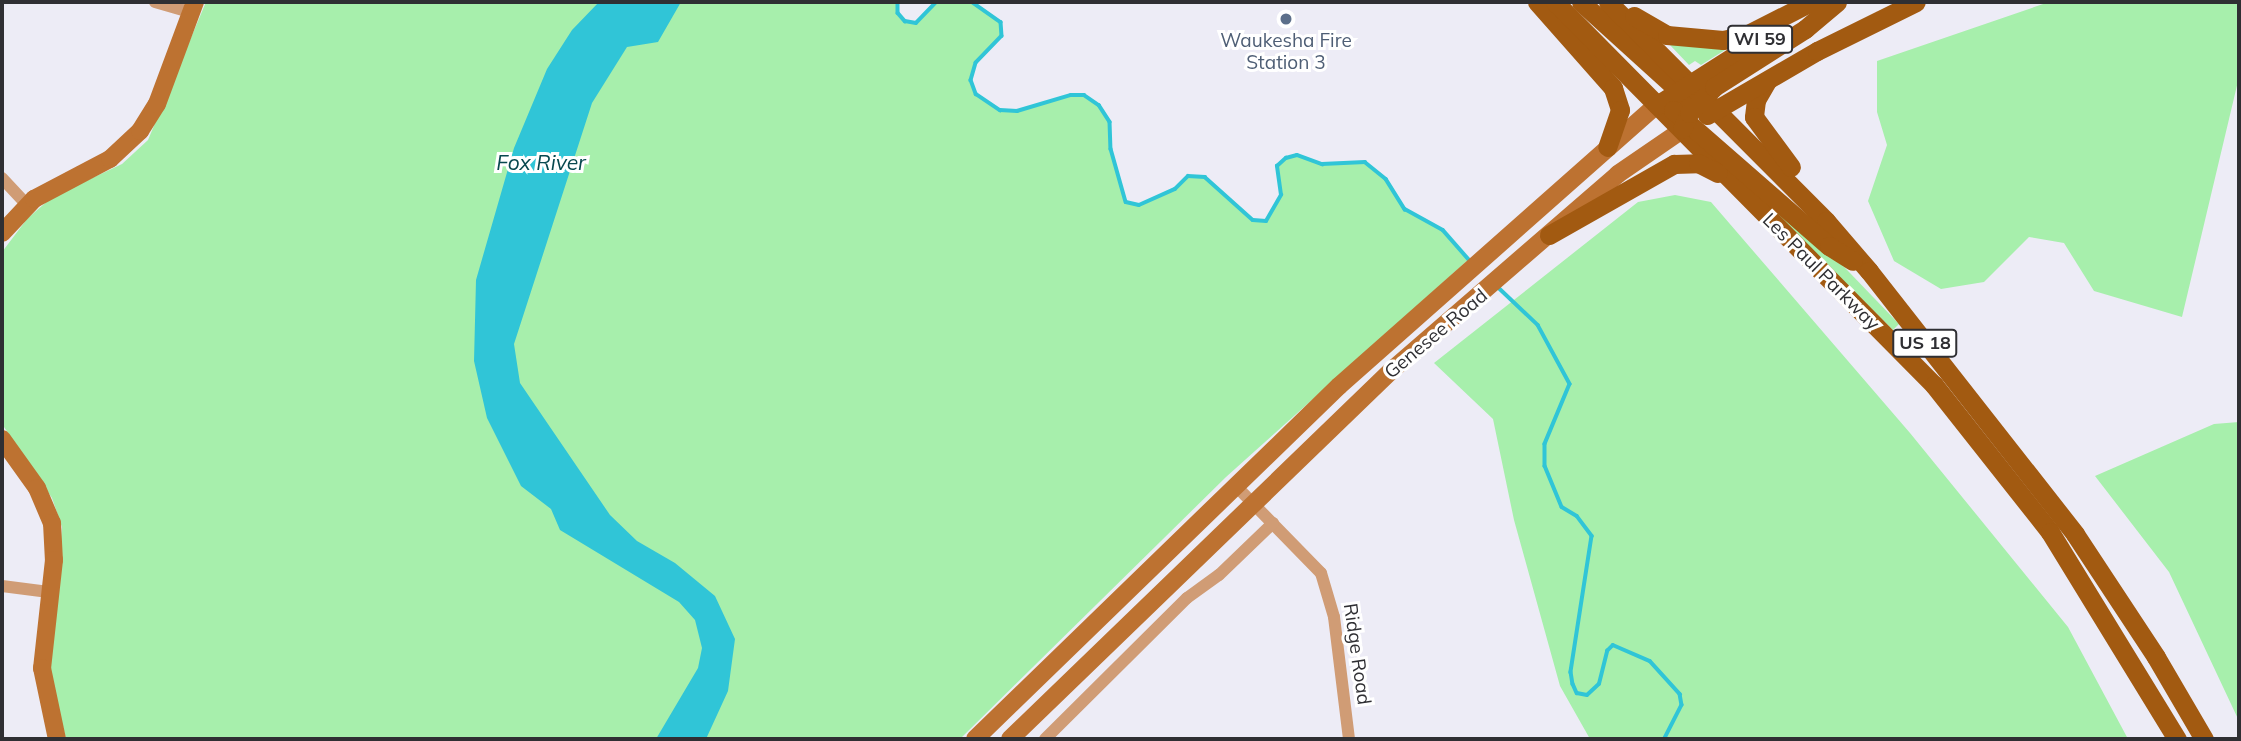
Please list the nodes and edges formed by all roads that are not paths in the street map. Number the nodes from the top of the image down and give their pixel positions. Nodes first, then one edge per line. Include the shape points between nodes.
1 (155, 2) edge
2 (1537, 2) edge
3 (1555, 2) edge
4 (1581, 2) edge
5 (1608, 2) edge
6 (1615, 2) edge
7 (1811, 2) edge
8 (1835, 2) edge
9 (1916, 2) edge
10 (193, 7) edge
11 (1767, 81) junction
12 (1657, 105) junction
13 (1694, 107) junction
14 (1607, 147) junction
15 (2, 178) edge
16 (1733, 183) junction
17 (27, 205) junction
18 (2, 233) edge
19 (1549, 235) junction
20 (1869, 271) junction
21 (2, 439) edge
22 (1235, 485) junction
23 (1251, 502) junction
24 (1272, 523) junction
25 (2, 586) edge
26 (50, 592) junction
27 (57, 739) edge
28 (975, 739) edge
29 (1010, 739) edge
30 (1045, 739) edge
31 (1349, 739) edge
32 (2177, 739) edge
33 (2204, 739) edge

1 - 10 street
2 - 14 main road via 1613,88 1620,110
3 - 12 main road, Les Paul Parkway / US 18
4 - 13 main road
5 - 13 main road, Les Paul Parkway / US 18
6 - 7 main road via 1667,35 1706,41 1748,34
8 - 13 main road, Genesee Road / WI 59 via 1746,47
9 - 11 main road, Genesee Road
10 - 17 main road via 157,104 140,131 110,159 55,185
11 - 13 main road, Genesee Road
11 - 20 main road via 1754,107 1762,132 1847,228
12 - 13 main road, Les Paul Parkway / US 18
12 - 13 main road, Genesee Road / WI 59
12 - 14 main road, Genesee Road
13 - 16 main road, Les Paul Parkway / US 18
13 - 19 main road, Genesee Road
13 - 20 main road, Les Paul Parkway / US 18
13 - 20 main road via 1829,246
14 - 22 main road, Genesee Road
15 - 17 street
16 - 19 main road via 1698,163 1674,164
16 - 32 main road, Les Paul Parkway / US 18 via 1934,386 2011,479 2088,592
17 - 18 main road
19 - 23 main road, Genesee Road via 1392,370
20 - 33 main road, Les Paul Parkway / US 18 via 2025,467 2115,592
21 - 26 main road via 47,505 54,538
22 - 23 street, Ridge Road
22 - 28 main road, Genesee Road
23 - 24 street, Ridge Road
23 - 29 main road, Genesee Road
24 - 30 street via 1219,575 1187,598
24 - 31 street, Ridge Road via 1321,573 1329,594
25 - 26 street
26 - 27 main road via 42,668

